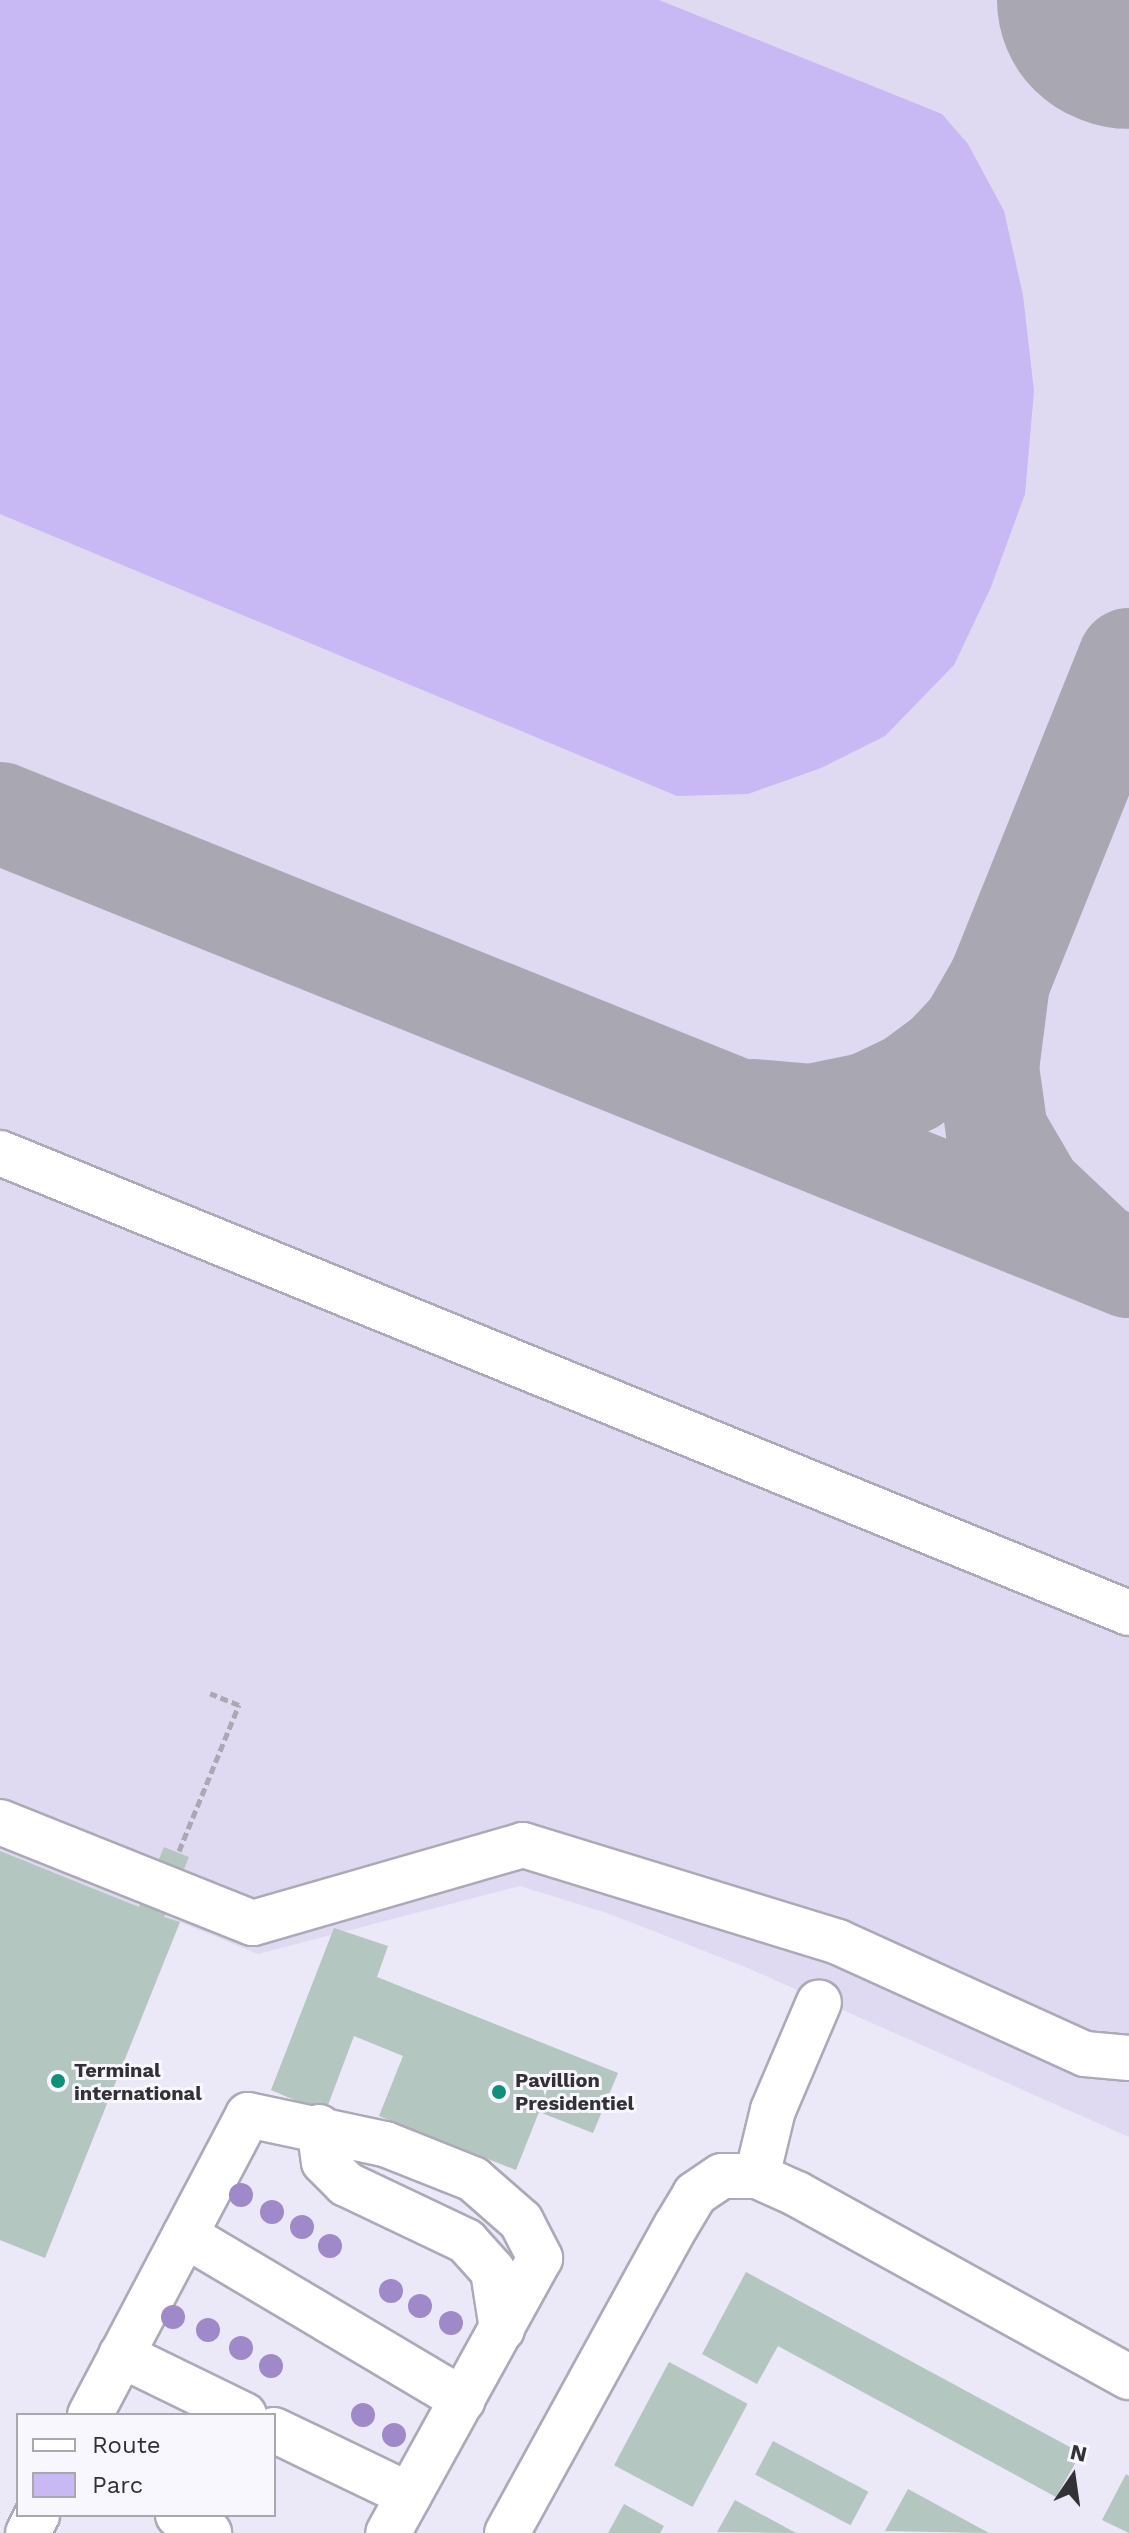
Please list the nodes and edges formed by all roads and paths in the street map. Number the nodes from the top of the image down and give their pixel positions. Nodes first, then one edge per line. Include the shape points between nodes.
1 (0, 1153) edge
2 (1129, 1613) edge
3 (210, 1693) dead end
4 (0, 1822) edge
5 (178, 1852) dead end
6 (819, 2002) dead end
7 (1129, 2058) edge
8 (319, 2127) junction
9 (757, 2176) junction
10 (185, 2235) junction
11 (502, 2329) junction
12 (121, 2355) junction
13 (1129, 2377) edge
14 (463, 2400) junction
15 (91, 2413) edge
16 (240, 2413) edge
17 (276, 2431) edge
18 (409, 2495) junction
19 (181, 2517) edge
20 (209, 2533) edge
21 (388, 2533) edge
22 (507, 2533) edge

1 - 2 street
3 - 5 path via 239,1705
4 - 7 street via 253,1923 523,1845 836,1952 1085,2054
6 - 9 street via 773,2110
8 - 10 street via 248,2115
8 - 11 street via 324,2162 346,2184 466,2241 493,2271
8 - 11 street via 385,2144 473,2179 521,2221 540,2258
9 - 13 street
9 - 22 street via 722,2176 695,2194
10 - 12 street
10 - 14 street
11 - 14 street
12 - 15 street
12 - 16 street
14 - 18 street
17 - 18 street
18 - 21 street
19 - 20 street

